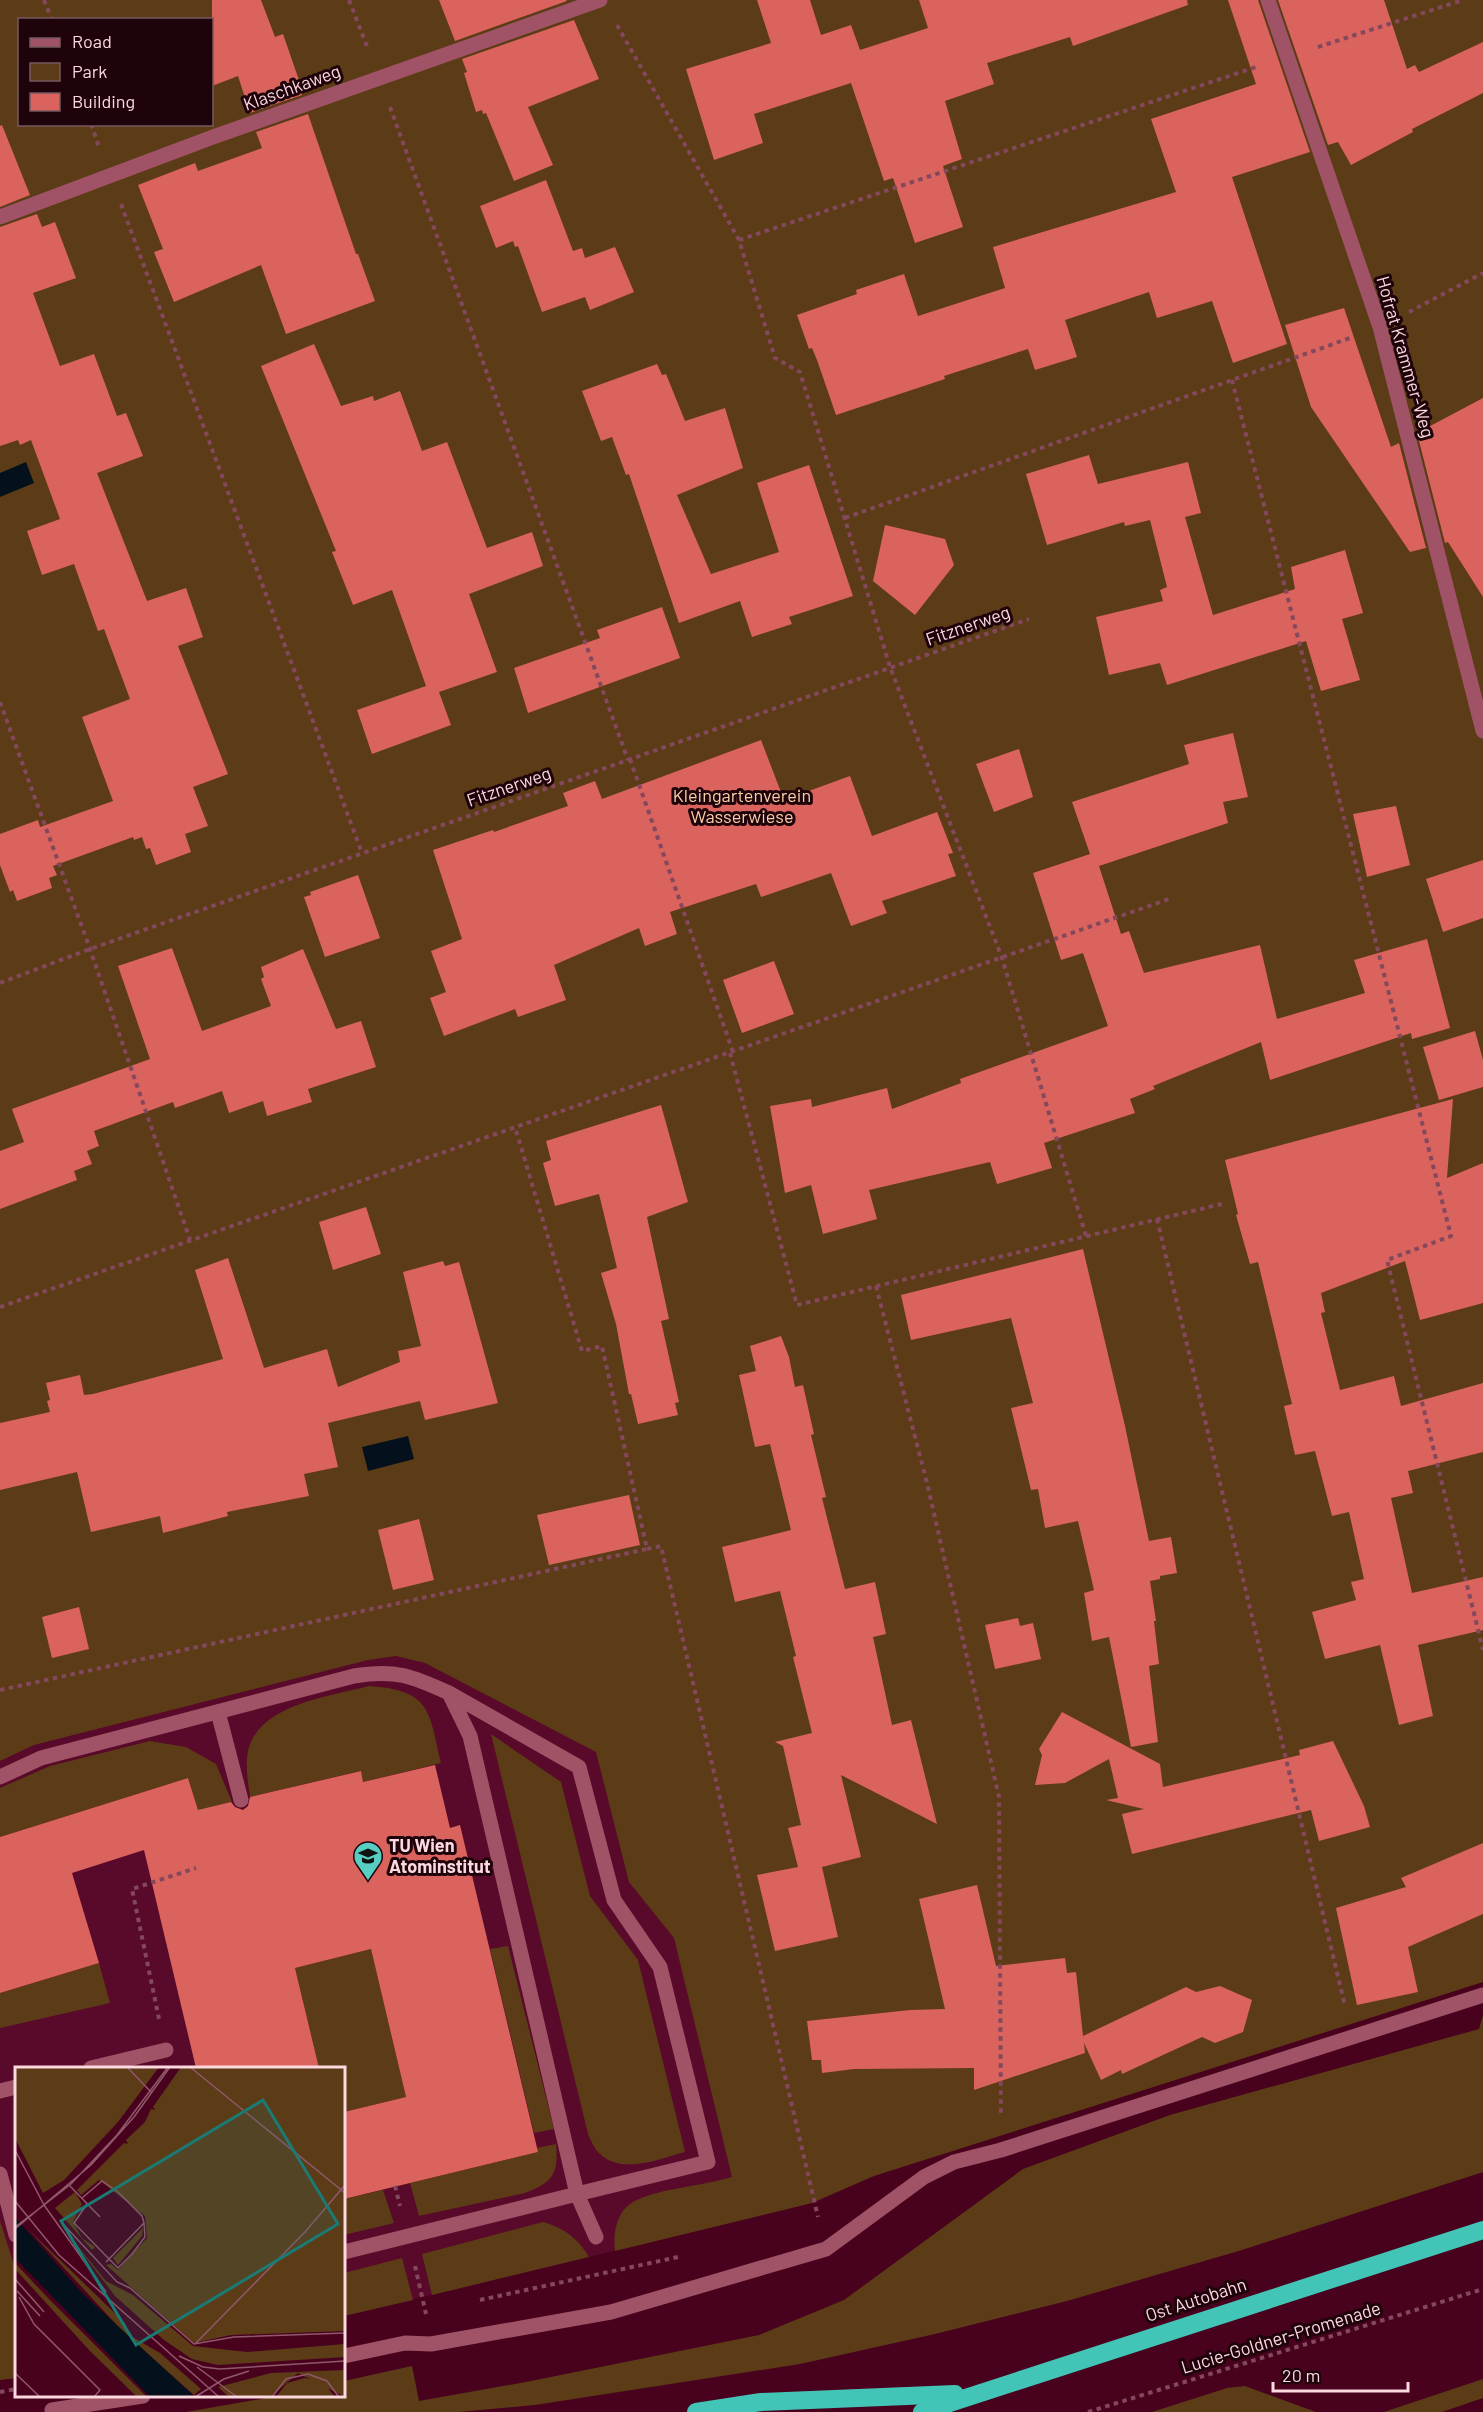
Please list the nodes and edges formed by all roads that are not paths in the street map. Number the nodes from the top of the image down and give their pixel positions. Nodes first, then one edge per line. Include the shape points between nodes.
1 (600, 0) edge
2 (1268, 0) edge
3 (0, 217) edge
4 (1483, 731) edge
5 (448, 1693) junction
6 (218, 1712) junction
7 (0, 1777) edge
8 (241, 1800) dead end
9 (1483, 1995) edge
10 (166, 2049) road end
11 (95, 2067) edge
12 (15, 2087) edge
13 (0, 2091) edge
14 (0, 2174) edge
15 (577, 2194) junction
16 (1483, 2230) edge
17 (15, 2231) edge
18 (596, 2237) dead end
19 (345, 2252) edge
20 (345, 2356) edge
21 (974, 2393) junction
22 (136, 2397) edge
23 (52, 2410) dead end
24 (696, 2412) edge
25 (922, 2412) edge

1 - 3 street, Klaschkaweg
2 - 4 street, Hofrat Krammer-Weg via 1380,327
5 - 6 street via 405,1674 378,1672
5 - 15 street via 470,1736
5 - 15 street via 579,1767 614,1900 660,1967 708,2162
6 - 7 street via 41,1758
6 - 8 street
9 - 20 street via 954,2162 924,2177 826,2249 611,2312
10 - 11 street
12 - 13 street
14 - 17 street
15 - 18 street
15 - 19 street
16 - 21 highway, Ost Autobahn
21 - 24 highway via 762,2402
21 - 25 highway, Ost Autobahn
22 - 23 street

